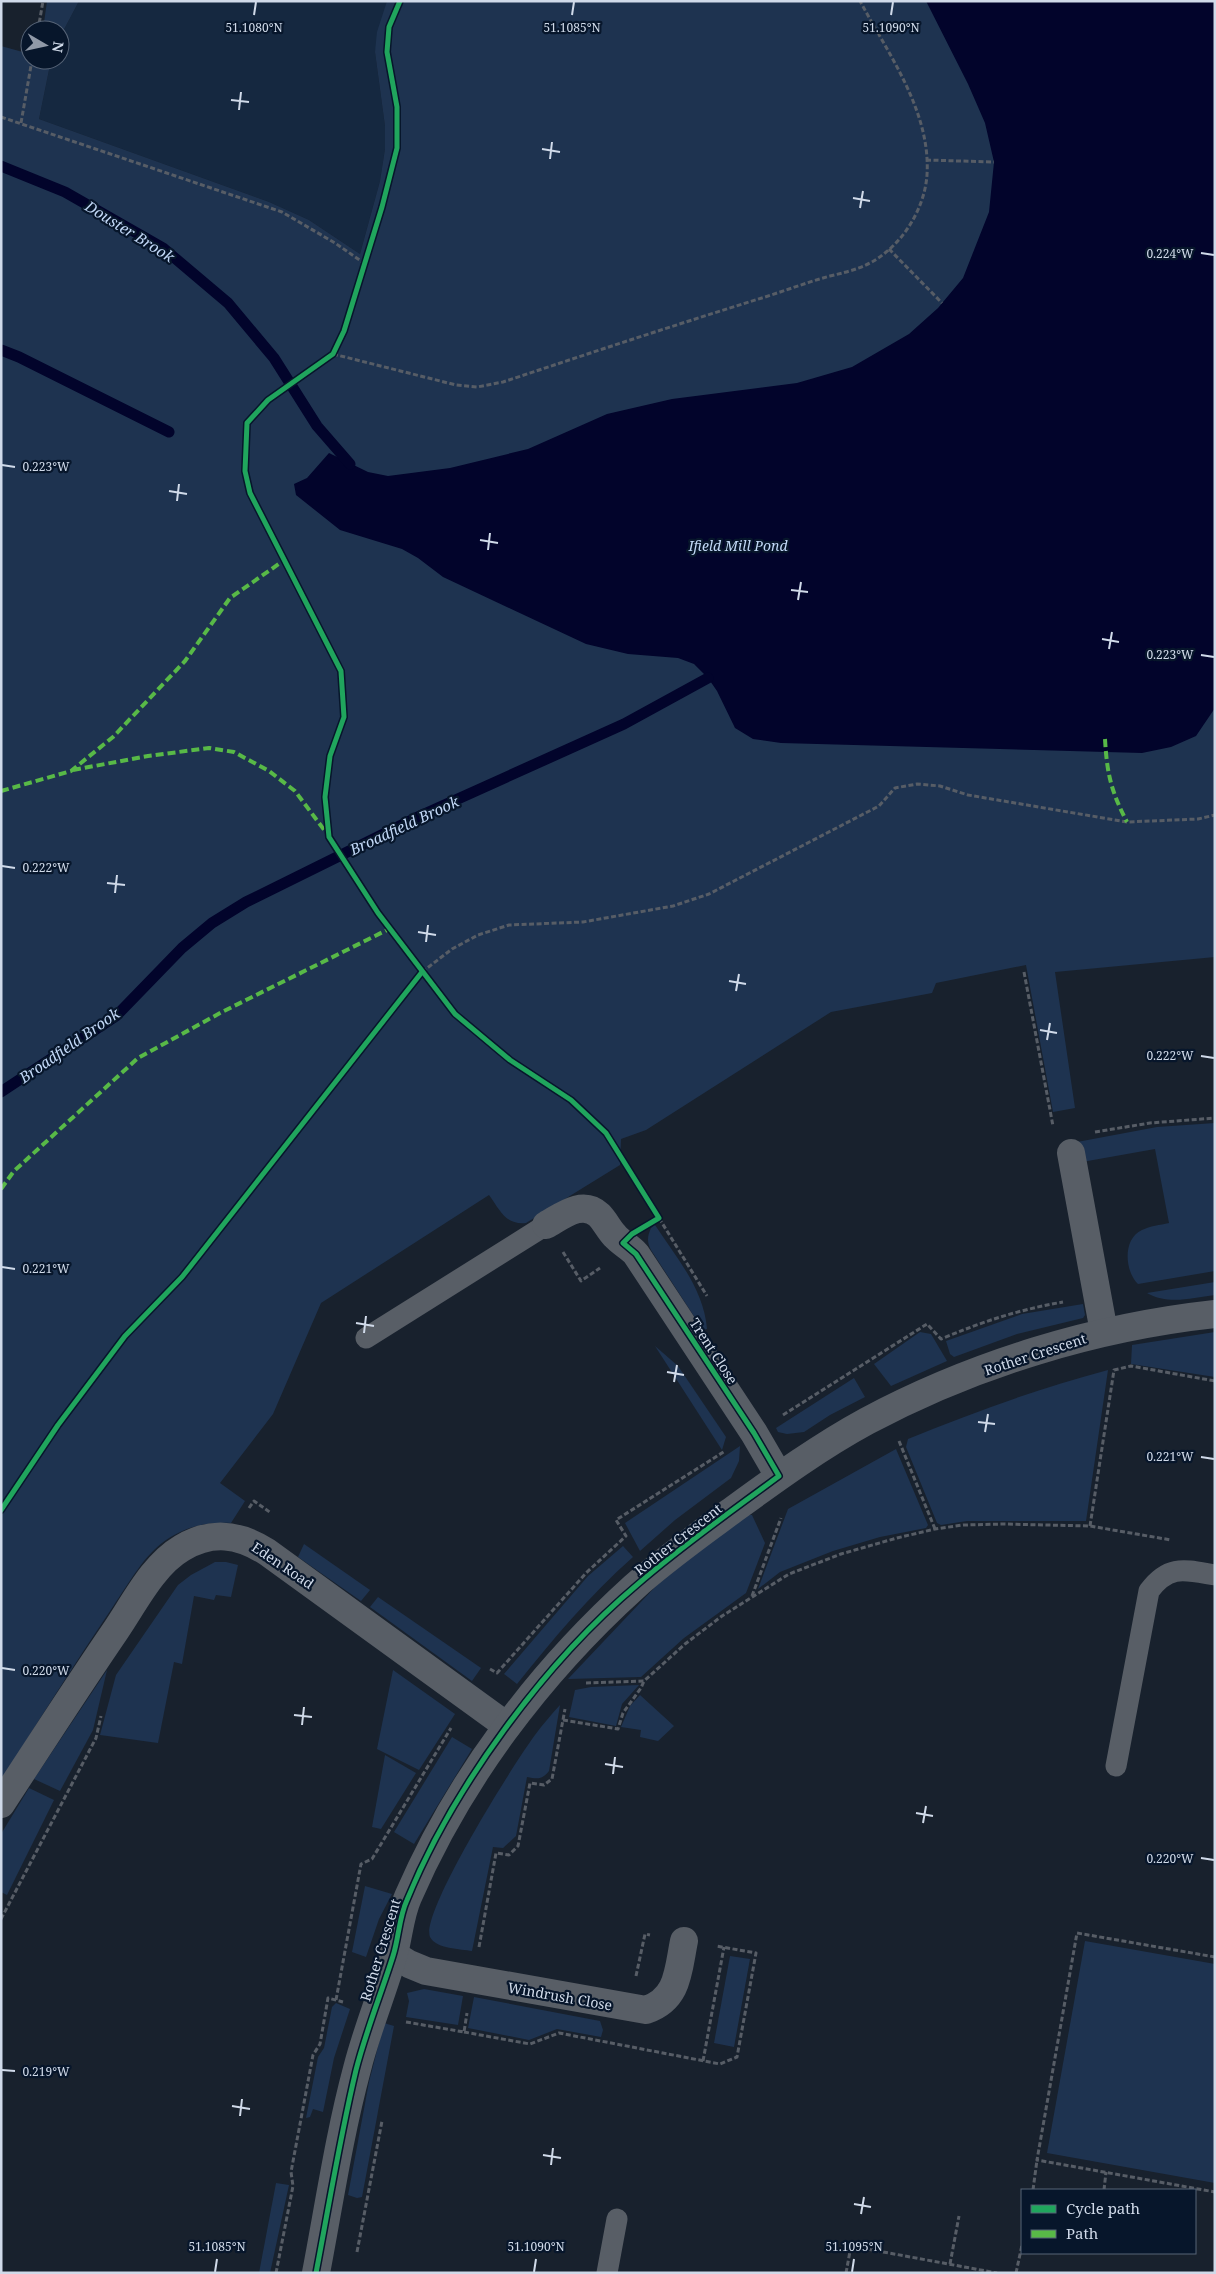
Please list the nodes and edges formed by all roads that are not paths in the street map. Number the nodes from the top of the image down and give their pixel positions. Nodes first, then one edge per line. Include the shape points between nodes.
1 (1069, 1145) road end
2 (546, 1225) joint
3 (1215, 1314) edge
4 (1104, 1332) junction
5 (366, 1338) dead end
6 (779, 1476) junction
7 (1215, 1575) edge
8 (506, 1726) junction
9 (1116, 1766) dead end
10 (1, 1804) edge
11 (684, 1941) dead end
12 (393, 1954) junction
13 (616, 2219) dead end
14 (316, 2273) edge
15 (607, 2273) edge

1 - 4 street, Rother Crescent
2 - 5 lane
2 - 6 street, Trent Close via 574,1210 592,1210 616,1238 636,1254
3 - 4 street, Rother Crescent
4 - 6 street, Rother Crescent via 1014,1359 910,1400 866,1422
6 - 8 street, Rother Crescent via 636,1585 589,1630
7 - 9 lane via 1186,1570 1168,1573 1149,1591
8 - 10 street, Eden Road via 252,1542 215,1535 196,1541 170,1556 159,1568
8 - 12 street, Rother Crescent via 454,1806 417,1877 405,1902
11 - 12 street, Windrush Close via 676,1983 659,2006 646,2010 426,1971
12 - 14 street, Rother Crescent via 357,2069
13 - 15 lane

